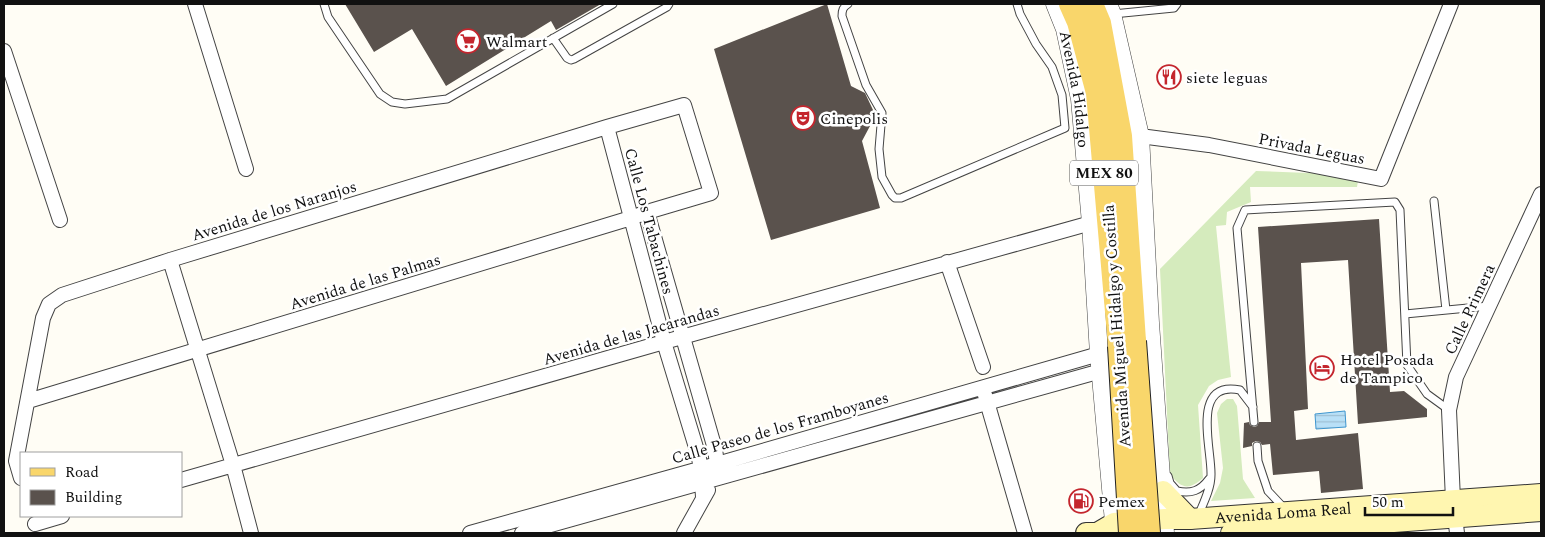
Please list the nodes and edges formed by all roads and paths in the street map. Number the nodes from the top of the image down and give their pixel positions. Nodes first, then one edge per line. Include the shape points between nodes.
1 (195, 4) edge
2 (324, 4) edge
3 (613, 4) edge
4 (668, 4) edge
5 (848, 4) edge
6 (1017, 4) edge
7 (1055, 4) edge
8 (1070, 4) edge
9 (1092, 4) edge
10 (1177, 4) edge
11 (1452, 4) edge
12 (1110, 9) edge
13 (553, 38) junction
14 (4, 51) edge
15 (1082, 123) junction
16 (607, 127) junction
17 (1065, 128) junction
18 (1140, 136) junction
19 (246, 168) dead end
20 (711, 193) joint
21 (1541, 194) edge
22 (1434, 200) dead end
23 (646, 212) junction
24 (631, 218) junction
25 (60, 220) dead end
26 (1091, 223) junction
27 (170, 260) junction
28 (947, 262) junction
29 (1490, 306) junction
30 (1446, 310) junction
31 (1405, 314) junction
32 (682, 337) junction
33 (664, 342) junction
34 (197, 350) junction
35 (1113, 353) junction
36 (983, 367) dead end
37 (1050, 368) junction
38 (1057, 383) junction
39 (982, 387) junction
40 (28, 401) junction
41 (987, 402) junction
42 (1253, 407) junction
43 (1449, 410) junction
44 (1254, 422) dead end
45 (1256, 446) dead end
46 (1160, 450) junction
47 (717, 464) junction
48 (233, 465) junction
49 (701, 468) junction
50 (20, 475) edge
51 (1211, 477) junction
52 (716, 479) junction
53 (182, 480) edge
54 (702, 483) junction
55 (1163, 494) junction
56 (1541, 494) edge
57 (703, 497) junction
58 (1541, 511) edge
59 (1288, 512) junction
60 (59, 517) edge
61 (1455, 517) edge
62 (1194, 518) junction
63 (35, 524) edge
64 (1304, 526) junction
65 (1111, 527) edge
66 (1160, 528) edge
67 (1352, 529) edge
68 (250, 533) edge
69 (470, 533) edge
70 (522, 533) edge
71 (684, 533) edge
72 (1025, 533) edge
73 (1086, 533) edge
74 (1231, 533) edge

1 - 19 street
2 - 13 lane via 328,17 380,94 392,102 405,104 447,99
3 - 13 lane
4 - 13 lane via 571,60
5 - 17 lane via 842,16 866,85 882,113 879,150 882,177 895,198
6 - 17 lane via 1036,44 1052,67 1062,95
7 - 15 street, Avenida Hidalgo via 1065,29
8 - 35 main road, Avenida Miguel Hidalgo y Costilla / MEX 80 via 1097,93
9 - 35 main road, Avenida Miguel Hidalgo y Costilla / MEX 80 via 1100,23 1120,136
10 - 12 lane via 1174,8
11 - 18 street, Privada Leguas via 1381,179 1209,145
12 - 18 street
14 - 25 street
15 - 17 lane
15 - 26 street, Avenida Hidalgo
16 - 20 street, Avenida de los Naranjos via 684,106
16 - 24 street, Calle Los Tabachines
16 - 27 street, Avenida de los Naranjos
18 - 46 street
20 - 23 street, Avenida de las Palmas
21 - 29 street, Calle Primera
22 - 30 lane
23 - 24 street, Avenida de las Palmas
23 - 32 street, Calle Los Tabachines
24 - 33 street, Calle Los Tabachines
24 - 34 street, Avenida de las Palmas
26 - 28 street, Avenida de las Jacarandas
26 - 35 street, Avenida Hidalgo
27 - 34 street
27 - 40 street, Avenida de los Naranjos via 62,296 49,304 43,318
28 - 32 street, Avenida de las Jacarandas
28 - 36 street
29 - 30 lane
29 - 43 street, Calle Primera via 1456,377
30 - 31 lane
31 - 42 lane via 1400,210 1395,202 1246,210 1237,228
31 - 43 lane via 1407,365 1427,394
32 - 33 street, Avenida de las Jacarandas
32 - 47 street, Calle Los Tabachines
33 - 48 street, Avenida de las Jacarandas
33 - 49 street, Calle Los Tabachines
34 - 40 street, Avenida de las Palmas
34 - 48 street
35 - 37 street, Calle Paseo de los Framboyanes
35 - 38 street, Calle Paseo de los Framboyanes
35 - 65 main road, Avenida Miguel Hidalgo y Costilla / MEX 80, bridge
35 - 65 street, Avenida Hidalgo
35 - 66 main road, Avenida Miguel Hidalgo y Costilla / MEX 80, bridge
37 - 38 street
37 - 39 street, Calle Paseo de los Framboyanes
38 - 41 street, Calle Paseo de los Framboyanes
39 - 41 street
39 - 47 street, Calle Paseo de los Framboyanes
40 - 50 street, Avenida de los Naranjos via 16,461
41 - 52 street, Calle Paseo de los Framboyanes
41 - 72 street
42 - 44 lane
42 - 51 lane via 1240,390 1230,388 1214,395 1208,405 1207,417
43 - 61 street, Calle Primera
45 - 59 lane via 1268,492
46 - 51 lane via 1170,483 1177,492 1196,491
46 - 55 street
47 - 49 street, Calle Paseo de los Framboyanes
47 - 52 street, Calle Los Tabachines
48 - 53 street, Avenida de las Jacarandas
48 - 68 street
49 - 54 street, Calle Los Tabachines
49 - 69 street, Calle Paseo de los Framboyanes
51 - 62 lane via 1206,497
52 - 54 street, Calle Paseo de los Framboyanes
52 - 57 street
54 - 57 street, Calle Los Tabachines
54 - 70 street, Calle Paseo de los Framboyanes
55 - 62 main road
55 - 65 street via 1157,501 1119,507
55 - 66 street
56 - 61 main road, Avenida Loma Real
57 - 71 street
58 - 61 main road, Avenida Loma Real
59 - 61 main road, Avenida Loma Real
59 - 62 main road, Avenida Loma Real
59 - 64 lane
60 - 63 street
61 - 67 main road, Avenida Loma Real
62 - 66 main road, Avenida Loma Real
64 - 67 main road, Avenida Loma Real
64 - 74 main road, Avenida Loma Real
65 - 66 main road, Avenida Loma Real
65 - 73 main road, Avenida Loma Real

